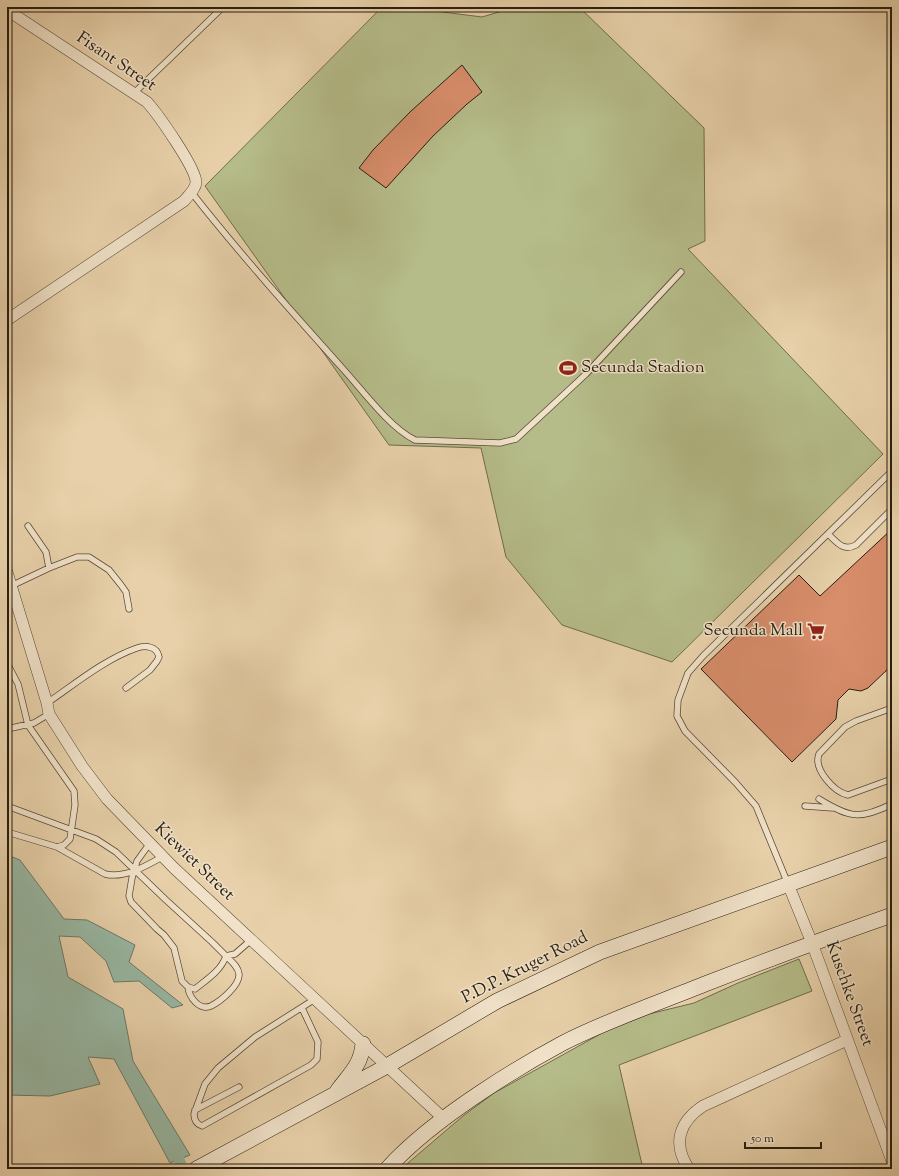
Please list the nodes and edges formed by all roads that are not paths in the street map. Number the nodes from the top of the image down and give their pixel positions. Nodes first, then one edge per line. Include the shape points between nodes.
1 (223, 7) edge
2 (7, 10) edge
3 (134, 93) junction
4 (194, 188) junction
5 (681, 272) dead end
6 (7, 320) edge
7 (892, 472) edge
8 (892, 509) edge
9 (28, 526) dead end
10 (828, 534) junction
11 (49, 568) junction
12 (7, 572) edge
13 (11, 586) junction
14 (129, 609) dead end
15 (7, 663) edge
16 (126, 688) dead end
17 (48, 708) junction
18 (892, 708) edge
19 (28, 725) junction
20 (7, 729) edge
21 (892, 779) edge
22 (819, 799) dead end
23 (892, 804) edge
24 (7, 806) edge
25 (805, 806) dead end
26 (835, 808) junction
27 (71, 830) junction
28 (7, 832) edge
29 (150, 843) junction
30 (57, 847) junction
31 (892, 847) edge
32 (162, 857) junction
33 (134, 870) junction
34 (788, 884) junction
35 (892, 915) edge
36 (252, 940) junction
37 (812, 943) junction
38 (226, 956) junction
39 (188, 987) junction
40 (315, 999) junction
41 (302, 1008) junction
42 (847, 1040) junction
43 (363, 1044) junction
44 (387, 1066) junction
45 (239, 1086) dead end
46 (335, 1094) junction
47 (195, 1110) junction
48 (443, 1118) junction
49 (892, 1161) edge
50 (197, 1168) edge
51 (387, 1169) edge
52 (689, 1169) edge

1 - 3 lane
2 - 3 street, Fisant Street
3 - 4 street, Fisant Street via 156,112 193,171
4 - 5 lane via 224,233 285,305 397,428 415,440 500,443 516,439 586,374
4 - 6 street via 184,201
7 - 10 lane
8 - 10 lane via 851,548 843,547
9 - 11 lane via 46,552
10 - 34 lane via 688,673 678,700 677,716 685,731 756,806
11 - 13 lane
11 - 14 lane via 77,557 89,557 109,570 121,584 126,592
12 - 13 street, Kiewiet Street
13 - 17 street, Kiewiet Street
15 - 19 lane via 18,684
16 - 17 lane via 153,667 159,656 158,652 147,646 109,661
17 - 19 lane via 34,723
17 - 29 street, Kiewiet Street via 82,766 103,794
18 - 21 lane via 845,727 817,758 823,775 843,794 848,795
19 - 20 lane
19 - 27 lane via 74,791
22 - 26 lane
23 - 26 lane via 859,815
24 - 27 lane
25 - 26 lane
27 - 30 lane via 70,839 64,846
27 - 33 lane via 103,843
28 - 30 lane
29 - 32 street, Kiewiet Street
29 - 33 lane via 137,861
30 - 33 lane via 105,874 117,875
31 - 34 street, P.D.P. Kruger Road
32 - 33 lane
32 - 36 street, Kiewiet Street
33 - 38 lane
33 - 39 lane via 129,896 131,902 164,934 174,948 182,981
34 - 37 street, Kuschke Street
34 - 44 street, P.D.P. Kruger Road via 600,952 497,1001
35 - 37 street
36 - 38 lane via 235,954
36 - 40 street, Kiewiet Street
37 - 42 street, Kuschke Street
37 - 48 street via 625,1016 564,1043 509,1074
38 - 39 lane via 224,963 195,989
38 - 39 lane via 239,974 233,989 210,1006 203,1007 191,997
40 - 41 lane
40 - 43 street, Kiewiet Street
41 - 47 lane via 255,1037 218,1068 205,1084
41 - 47 lane via 318,1042 317,1059 311,1065 202,1126 194,1118
42 - 49 street, Kuschke Street
42 - 52 street via 694,1112 683,1126 680,1136 680,1150
43 - 44 street, Kiewiet Street
43 - 46 street via 358,1064
44 - 46 street, P.D.P. Kruger Road
44 - 48 street, Kiewiet Street
45 - 47 lane
46 - 50 street, P.D.P. Kruger Road
48 - 51 street

